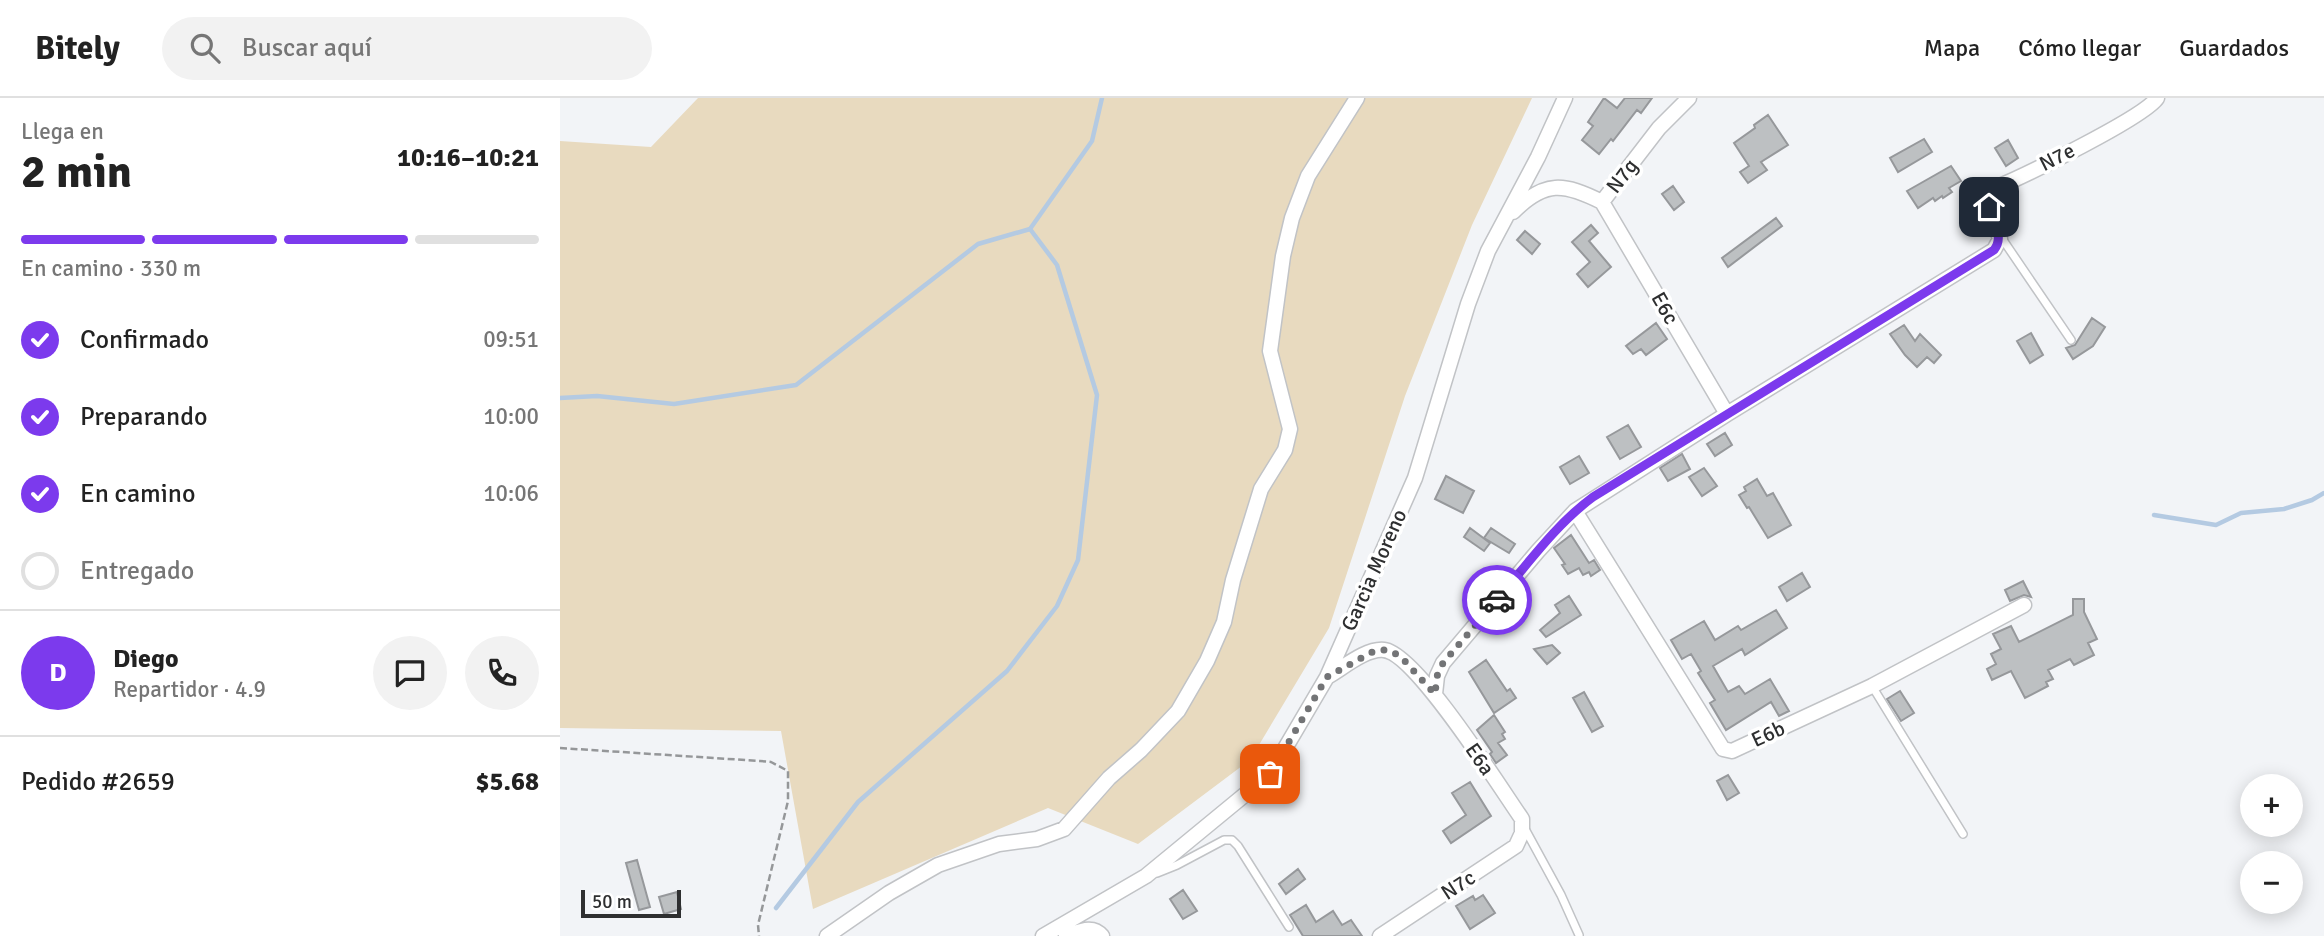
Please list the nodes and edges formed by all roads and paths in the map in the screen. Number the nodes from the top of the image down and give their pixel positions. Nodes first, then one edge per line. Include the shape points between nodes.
1 (1357, 98) edge
2 (1565, 98) edge
3 (1689, 98) edge
4 (2157, 98) edge
5 (1602, 202) junction
6 (1504, 222) junction
7 (1999, 234) junction
8 (2071, 340) dead end
9 (1727, 414) junction
10 (1575, 511) junction
11 (2024, 605) dead end
12 (1327, 677) junction
13 (1872, 686) junction
14 (1435, 694) junction
15 (560, 748) edge
16 (1523, 825) junction
17 (1963, 834) dead end
18 (1146, 876) junction
19 (1289, 927) dead end
20 (1579, 935) edge
21 (759, 936) edge
22 (827, 936) edge
23 (1042, 936) edge
24 (1066, 936) edge
25 (1102, 936) edge
26 (1380, 936) edge

1 - 22 street via 1308,176 1283,256 1270,351 1290,429 1285,450 1261,489 1224,622 1178,711 1064,829 938,865
2 - 6 street, Garcia Moreno
3 - 5 street, N7g via 1659,128
4 - 7 street, N7e via 2127,120 1995,188 1988,202
5 - 6 street, N7g via 1577,190 1552,188 1523,202
5 - 9 street, E6c
6 - 12 street, Garcia Moreno via 1468,304 1415,478
7 - 8 lane
7 - 9 street via 1999,243 1991,252
9 - 10 street
10 - 13 street, E6b via 1723,749 1732,751
10 - 14 street via 1443,663
11 - 13 street, E6b
12 - 14 street via 1376,650 1389,650
12 - 18 street, Garcia Moreno via 1270,774
13 - 17 lane
14 - 16 street, E6a
15 - 21 path via 771,762 788,771 788,801
16 - 20 lane
16 - 26 street, N7c via 1520,840 1506,854
18 - 19 lane via 1224,840 1232,841
18 - 23 street, Garcia Moreno
24 - 25 street via 1090,929

